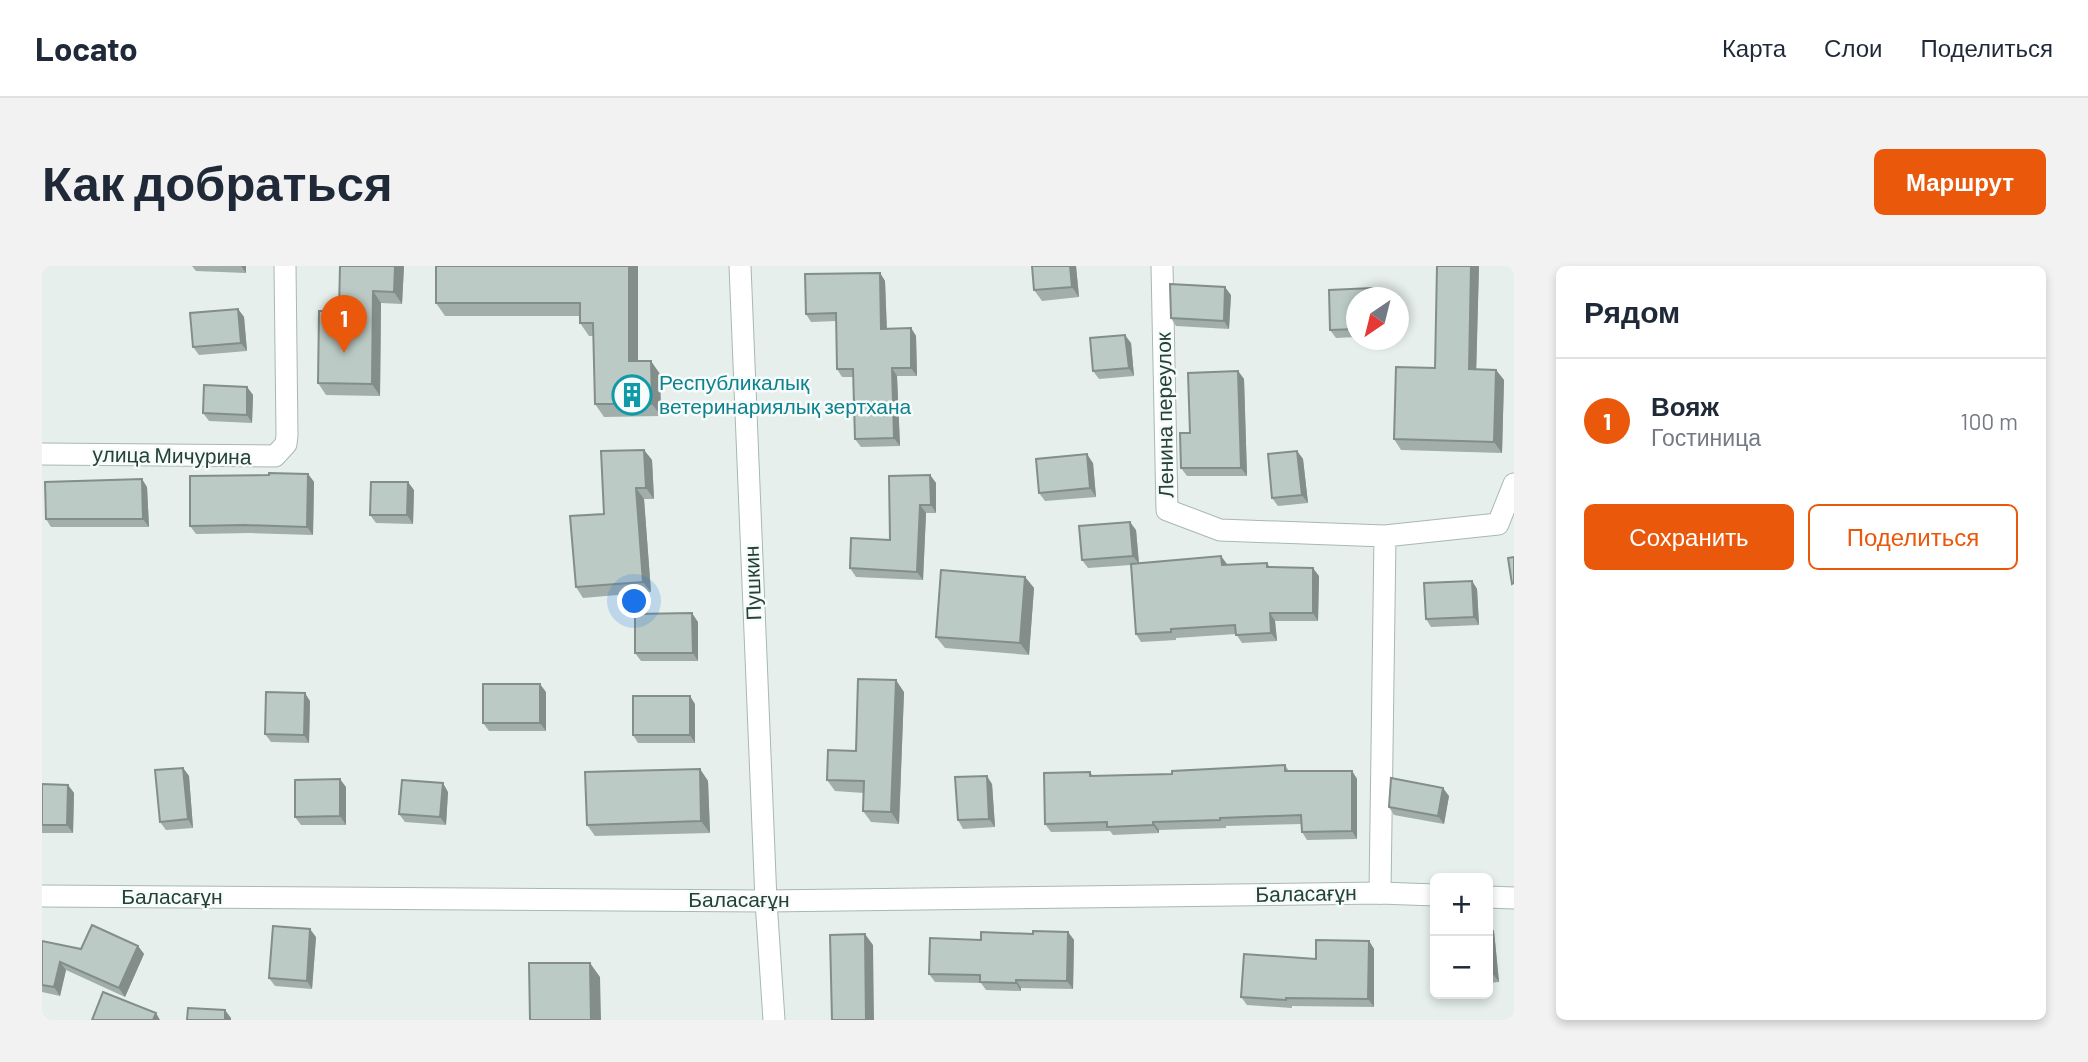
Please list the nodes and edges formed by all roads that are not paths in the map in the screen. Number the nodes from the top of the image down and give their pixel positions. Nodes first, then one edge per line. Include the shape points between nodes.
1 (285, 266) edge
2 (740, 266) edge
3 (1162, 266) edge
4 (42, 454) edge
5 (1514, 484) edge
6 (1385, 536) junction
7 (1380, 893) junction
8 (1430, 895) edge
9 (42, 896) edge
10 (1493, 897) edge
11 (1514, 898) edge
12 (766, 901) junction
13 (774, 1020) edge

1 - 4 street, улица Мичурина via 287,435 286,444 275,456
2 - 12 street, Пушкин
3 - 6 street, Ленина переулок via 1167,510 1220,530
5 - 6 street, Ленина переулок via 1498,524
6 - 7 street
7 - 8 street, Баласағұн
7 - 12 street, Баласағұн
9 - 12 street, Баласағұн
10 - 11 street
12 - 13 street, Пушкин

